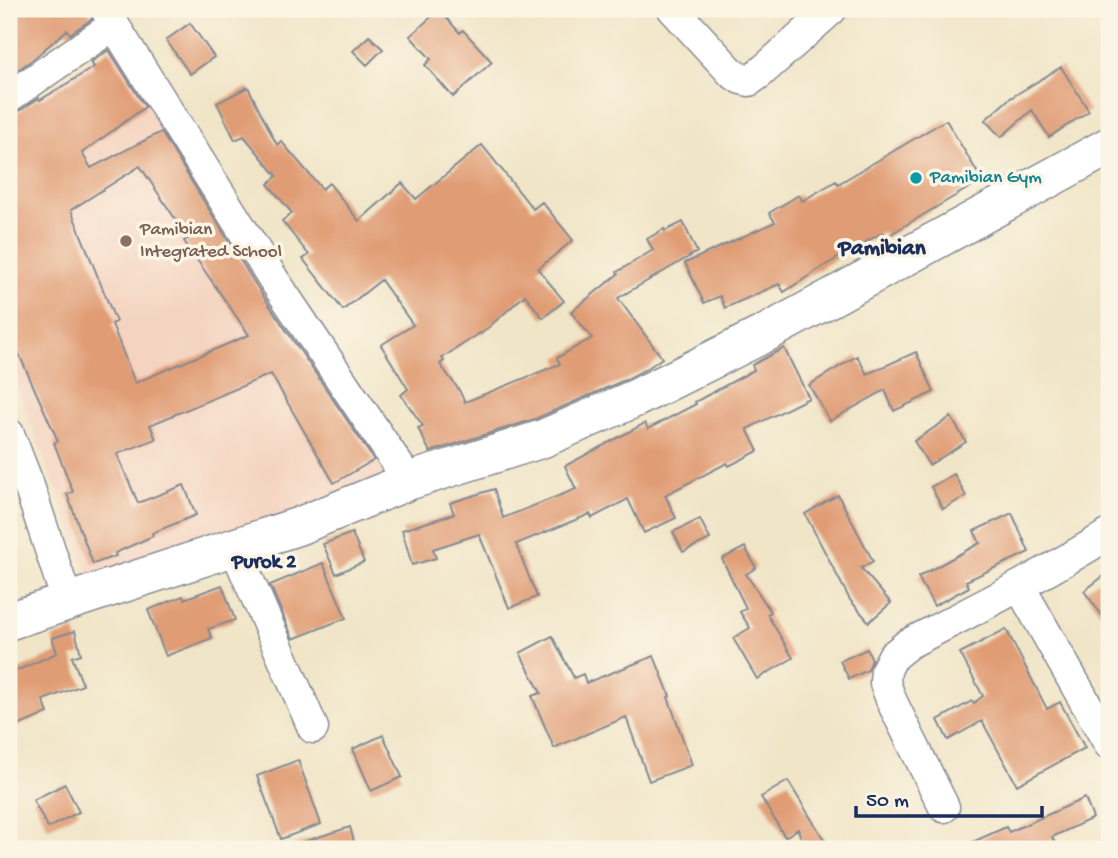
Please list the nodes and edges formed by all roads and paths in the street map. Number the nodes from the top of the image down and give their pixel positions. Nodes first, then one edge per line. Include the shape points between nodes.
1 (673, 9) edge
2 (832, 9) edge
3 (110, 17) edge
4 (9, 97) edge
5 (1109, 146) edge
6 (9, 434) edge
7 (409, 481) junction
8 (1109, 534) edge
9 (234, 546) junction
10 (1020, 587) junction
11 (67, 601) junction
12 (9, 621) edge
13 (313, 728) dead end
14 (1109, 744) edge
15 (944, 807) dead end

1 - 2 street via 732,74 749,81
3 - 4 street
3 - 7 street via 274,280
5 - 7 street via 636,398 542,439
6 - 11 street
7 - 9 street via 299,526
8 - 10 street
9 - 11 street
9 - 13 street
10 - 14 street
10 - 15 street via 908,644 893,656 886,670 891,702
11 - 12 street

